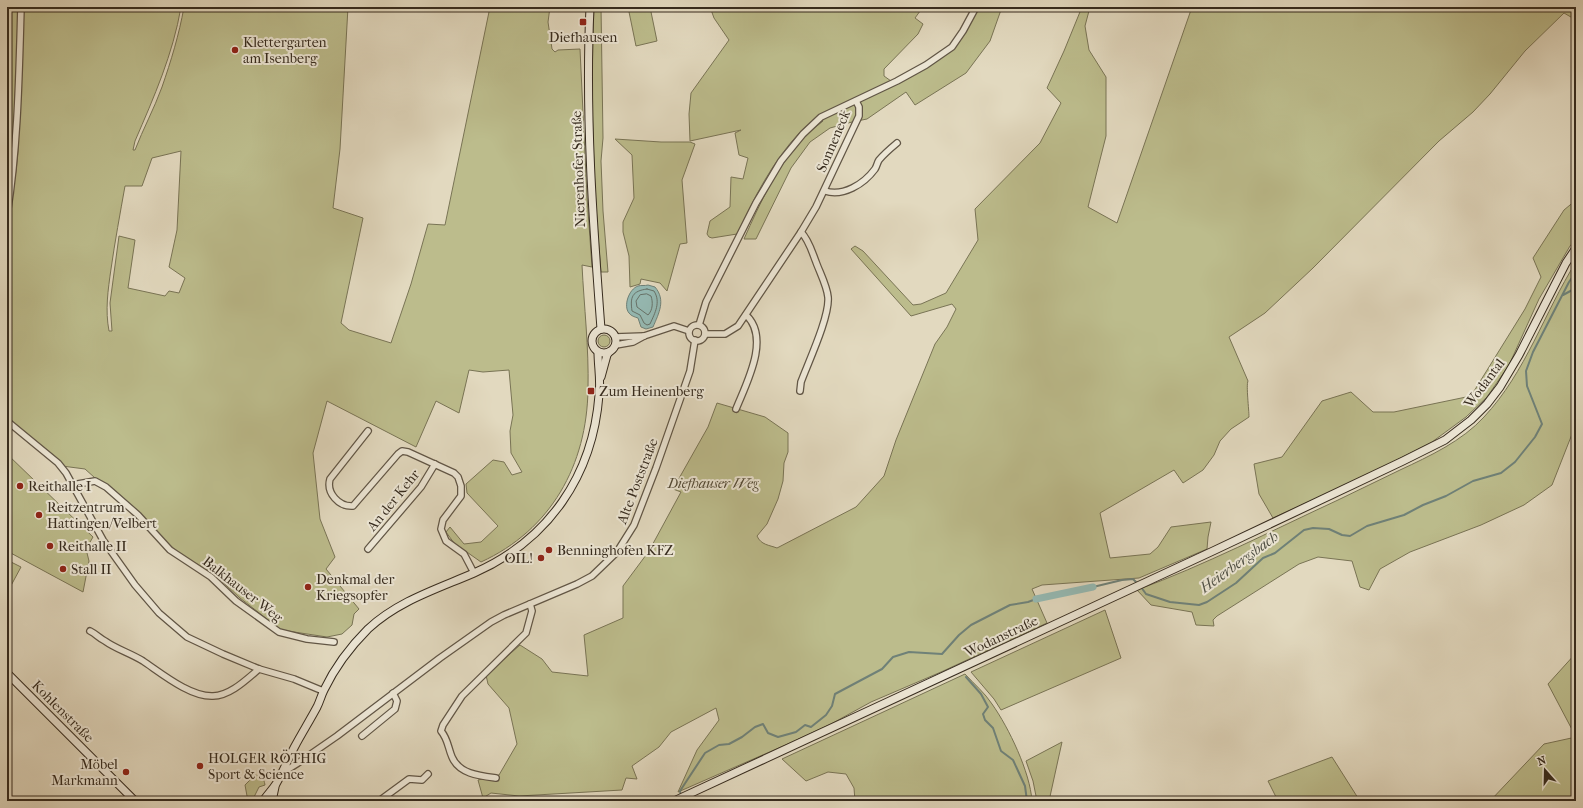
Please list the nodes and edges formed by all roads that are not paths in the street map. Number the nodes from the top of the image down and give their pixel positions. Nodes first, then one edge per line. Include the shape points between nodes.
1 (21, 7) edge
2 (590, 7) edge
3 (976, 7) edge
4 (856, 101) junction
5 (897, 143) dead end
6 (825, 191) junction
7 (7, 215) edge
8 (801, 232) junction
9 (1576, 248) edge
10 (746, 315) junction
11 (699, 325) junction
12 (601, 329) junction
13 (689, 331) junction
14 (705, 334) junction
15 (644, 336) junction
16 (615, 337) junction
17 (695, 340) junction
18 (616, 344) junction
19 (598, 352) junction
20 (609, 352) junction
21 (600, 378) junction
22 (800, 391) dead end
23 (736, 409) dead end
24 (7, 421) edge
25 (368, 430) dead end
26 (435, 464) junction
27 (72, 485) junction
28 (1339, 492) joint
29 (368, 549) dead end
30 (474, 573) junction
31 (530, 604) junction
32 (90, 631) dead end
33 (334, 642) dead end
34 (259, 669) junction
35 (7, 673) edge
36 (323, 691) junction
37 (393, 693) junction
38 (362, 736) dead end
39 (282, 773) junction
40 (428, 774) dead end
41 (496, 778) dead end
42 (276, 784) junction
43 (676, 800) edge
44 (135, 801) edge
45 (263, 801) edge
46 (272, 801) edge
47 (379, 801) edge

1 - 7 street via 14,171
2 - 12 main road, Nierenhofer Straße via 588,132
3 - 4 street via 964,32 952,47 926,65
4 - 6 street, Sonneneck via 859,116
4 - 11 street via 821,117 781,161 756,203 706,302
5 - 6 street, Sonneneck via 879,160 876,168 856,185 839,193
6 - 8 street, Sonneneck
8 - 10 street
8 - 22 street via 808,240 813,253 828,296 828,305
9 - 28 main road, Wodantal via 1509,373 1480,412 1455,433 1434,446
10 - 14 street via 738,326 729,332 721,335
10 - 23 street via 754,328 757,347 753,366
11 - 13 street via 694,325
11 - 14 street via 703,327
12 - 16 main road via 609,330
12 - 19 main road via 594,334 592,340 593,347
13 - 15 street via 674,326
13 - 17 street
14 - 17 street via 700,340
15 - 16 street
15 - 18 street via 633,342
16 - 18 main road
17 - 31 street, Alte Poststraße via 690,371 631,532 617,552 592,576
18 - 20 main road
19 - 20 main road
19 - 21 main road
20 - 21 main road
21 - 30 main road via 597,415 590,446 567,496 547,522 526,542
24 - 27 street via 58,463
25 - 26 street, An der Kehr via 330,479 331,491 342,505 353,506 359,501 402,451
26 - 29 street, An der Kehr via 421,487
26 - 30 street, An der Kehr via 454,473 460,480 461,496 443,520 441,529 446,541 464,554
27 - 33 street, Balkhauser Weg via 94,481 106,487 138,515 170,550 211,577 236,601 279,632
27 - 34 street via 103,540 159,613 187,637
28 - 43 main road, Wodanstraße
30 - 36 main road via 418,596 378,621 342,659
31 - 37 street, Alte Poststraße via 491,622
31 - 41 street via 532,611 526,633 462,696 443,725 442,731 458,765 474,775
32 - 34 street via 188,690 201,695 214,696 226,693
34 - 36 street
35 - 44 main road, Kohlenstraße
36 - 39 main road
37 - 38 street via 397,701 395,709
37 - 39 street, Alte Poststraße via 337,736
39 - 42 main road
40 - 47 street via 422,780 409,779
42 - 45 main road
42 - 46 main road

